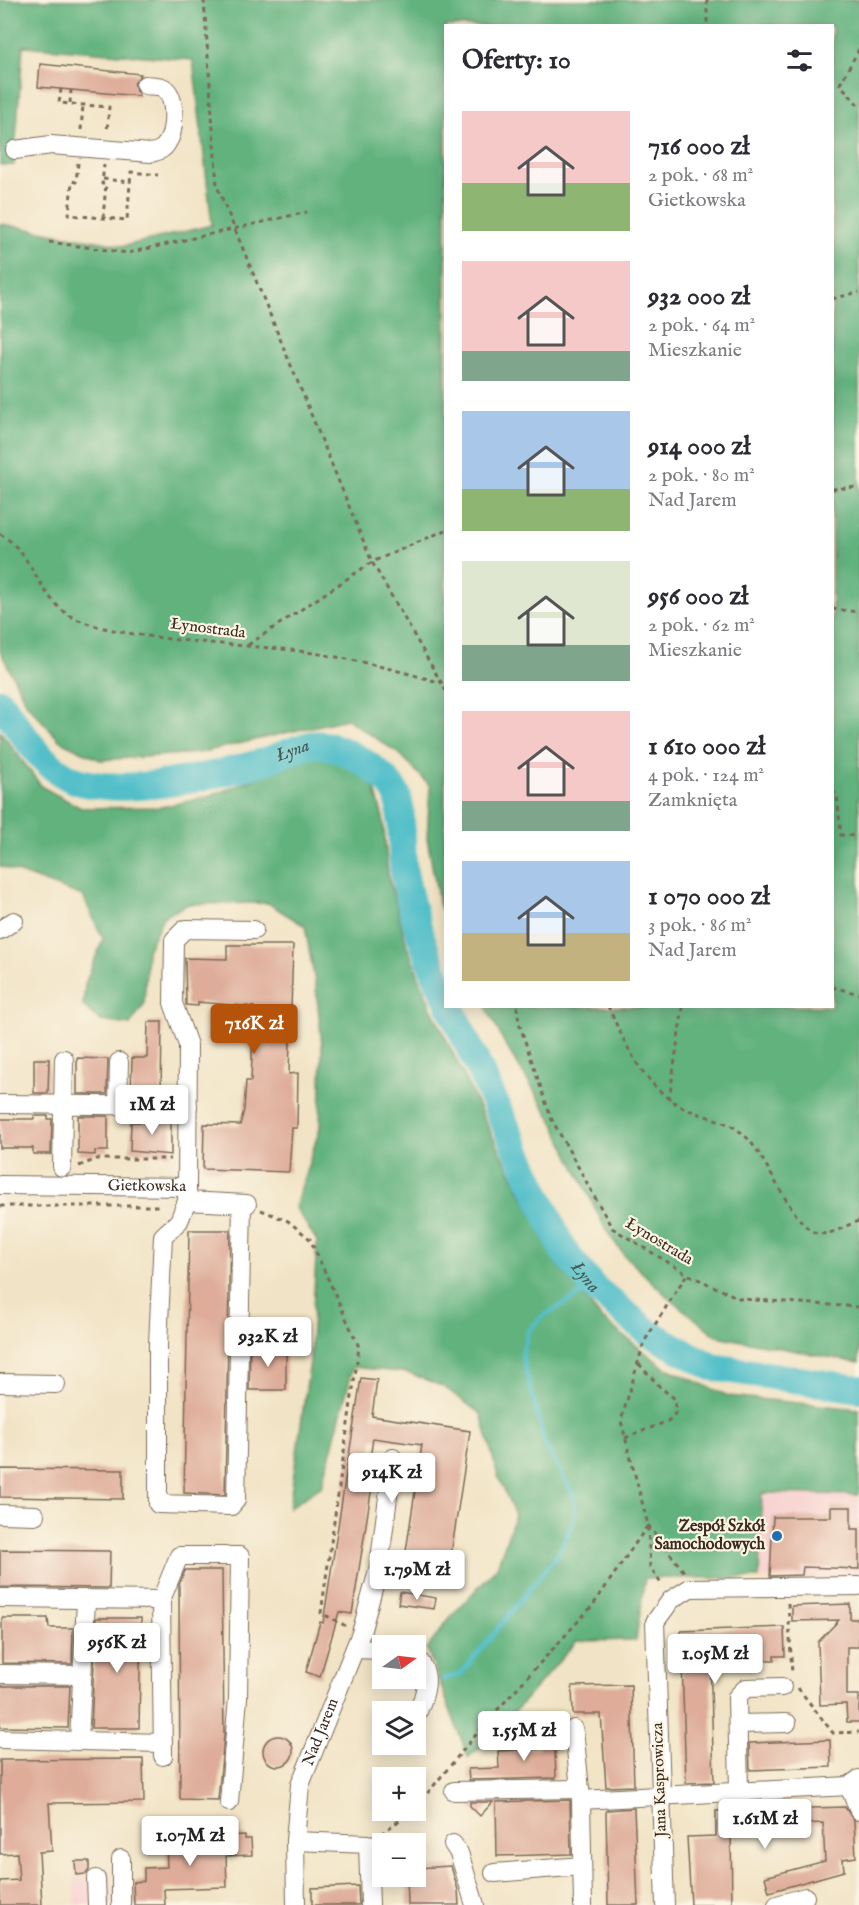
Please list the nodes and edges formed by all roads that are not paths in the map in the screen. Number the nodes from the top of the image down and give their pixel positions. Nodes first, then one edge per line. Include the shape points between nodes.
1 (145, 85) dead end
2 (15, 150) dead end
3 (254, 930) dead end
4 (64, 1059) dead end
5 (119, 1062) dead end
6 (0, 1104) edge
7 (63, 1105) junction
8 (118, 1105) junction
9 (188, 1106) junction
10 (62, 1167) road end
11 (0, 1185) edge
12 (187, 1194) junction
13 (0, 1383) edge
14 (56, 1384) dead end
15 (393, 1458) dead end
16 (0, 1514) edge
17 (35, 1515) dead end
18 (379, 1567) junction
19 (453, 1574) dead end
20 (859, 1586) edge
21 (0, 1598) edge
22 (86, 1600) junction
23 (161, 1600) junction
24 (358, 1641) junction
25 (372, 1646) edge
26 (0, 1674) edge
27 (81, 1675) junction
28 (782, 1687) dead end
29 (787, 1723) dead end
30 (738, 1724) junction
31 (574, 1729) dead end
32 (0, 1739) edge
33 (80, 1741) junction
34 (854, 1782) edge
35 (739, 1790) junction
36 (453, 1791) dead end
37 (580, 1795) junction
38 (661, 1796) junction
39 (229, 1803) dead end
40 (859, 1811) edge
41 (295, 1841) junction
42 (453, 1844) dead end
43 (121, 1859) dead end
44 (582, 1866) junction
45 (494, 1873) dead end
46 (96, 1879) dead end
47 (97, 1905) edge
48 (121, 1905) edge
49 (296, 1905) edge
50 (370, 1905) edge
51 (475, 1905) edge
52 (584, 1905) edge
53 (665, 1905) edge

1 - 2 street via 166,89 171,96 170,138 152,153 51,145
3 - 9 street, Gietkowska via 185,929 174,940 173,1004 188,1045
4 - 7 street
5 - 8 street
6 - 7 street
7 - 8 street
7 - 10 street
8 - 9 street
9 - 12 street, Gietkowska
11 - 12 street, Gietkowska
12 - 12 street via 179,1221 163,1236 158,1504 231,1506 236,1500 244,1204
13 - 14 street
15 - 18 street, Nad Jarem
16 - 17 street
18 - 19 street
18 - 24 street, Nad Jarem
20 - 38 street, Jana Kasprowicza via 696,1587 678,1594 663,1608 654,1622
21 - 22 street
22 - 23 street
22 - 27 street
23 - 33 street via 163,1749
23 - 39 street via 179,1556 240,1556 238,1698
24 - 25 street
24 - 41 street, Nad Jarem via 300,1785
26 - 27 street
27 - 33 street
28 - 30 street via 740,1691
29 - 30 street
30 - 35 street
31 - 37 street
32 - 33 street
34 - 35 street
34 - 40 street
35 - 38 street
36 - 37 street
37 - 38 street
37 - 44 street
38 - 53 street, Jana Kasprowicza
41 - 49 street, Nad Jarem
41 - 50 street via 368,1844
42 - 51 street
43 - 48 street
44 - 45 street
44 - 52 street
46 - 47 street

